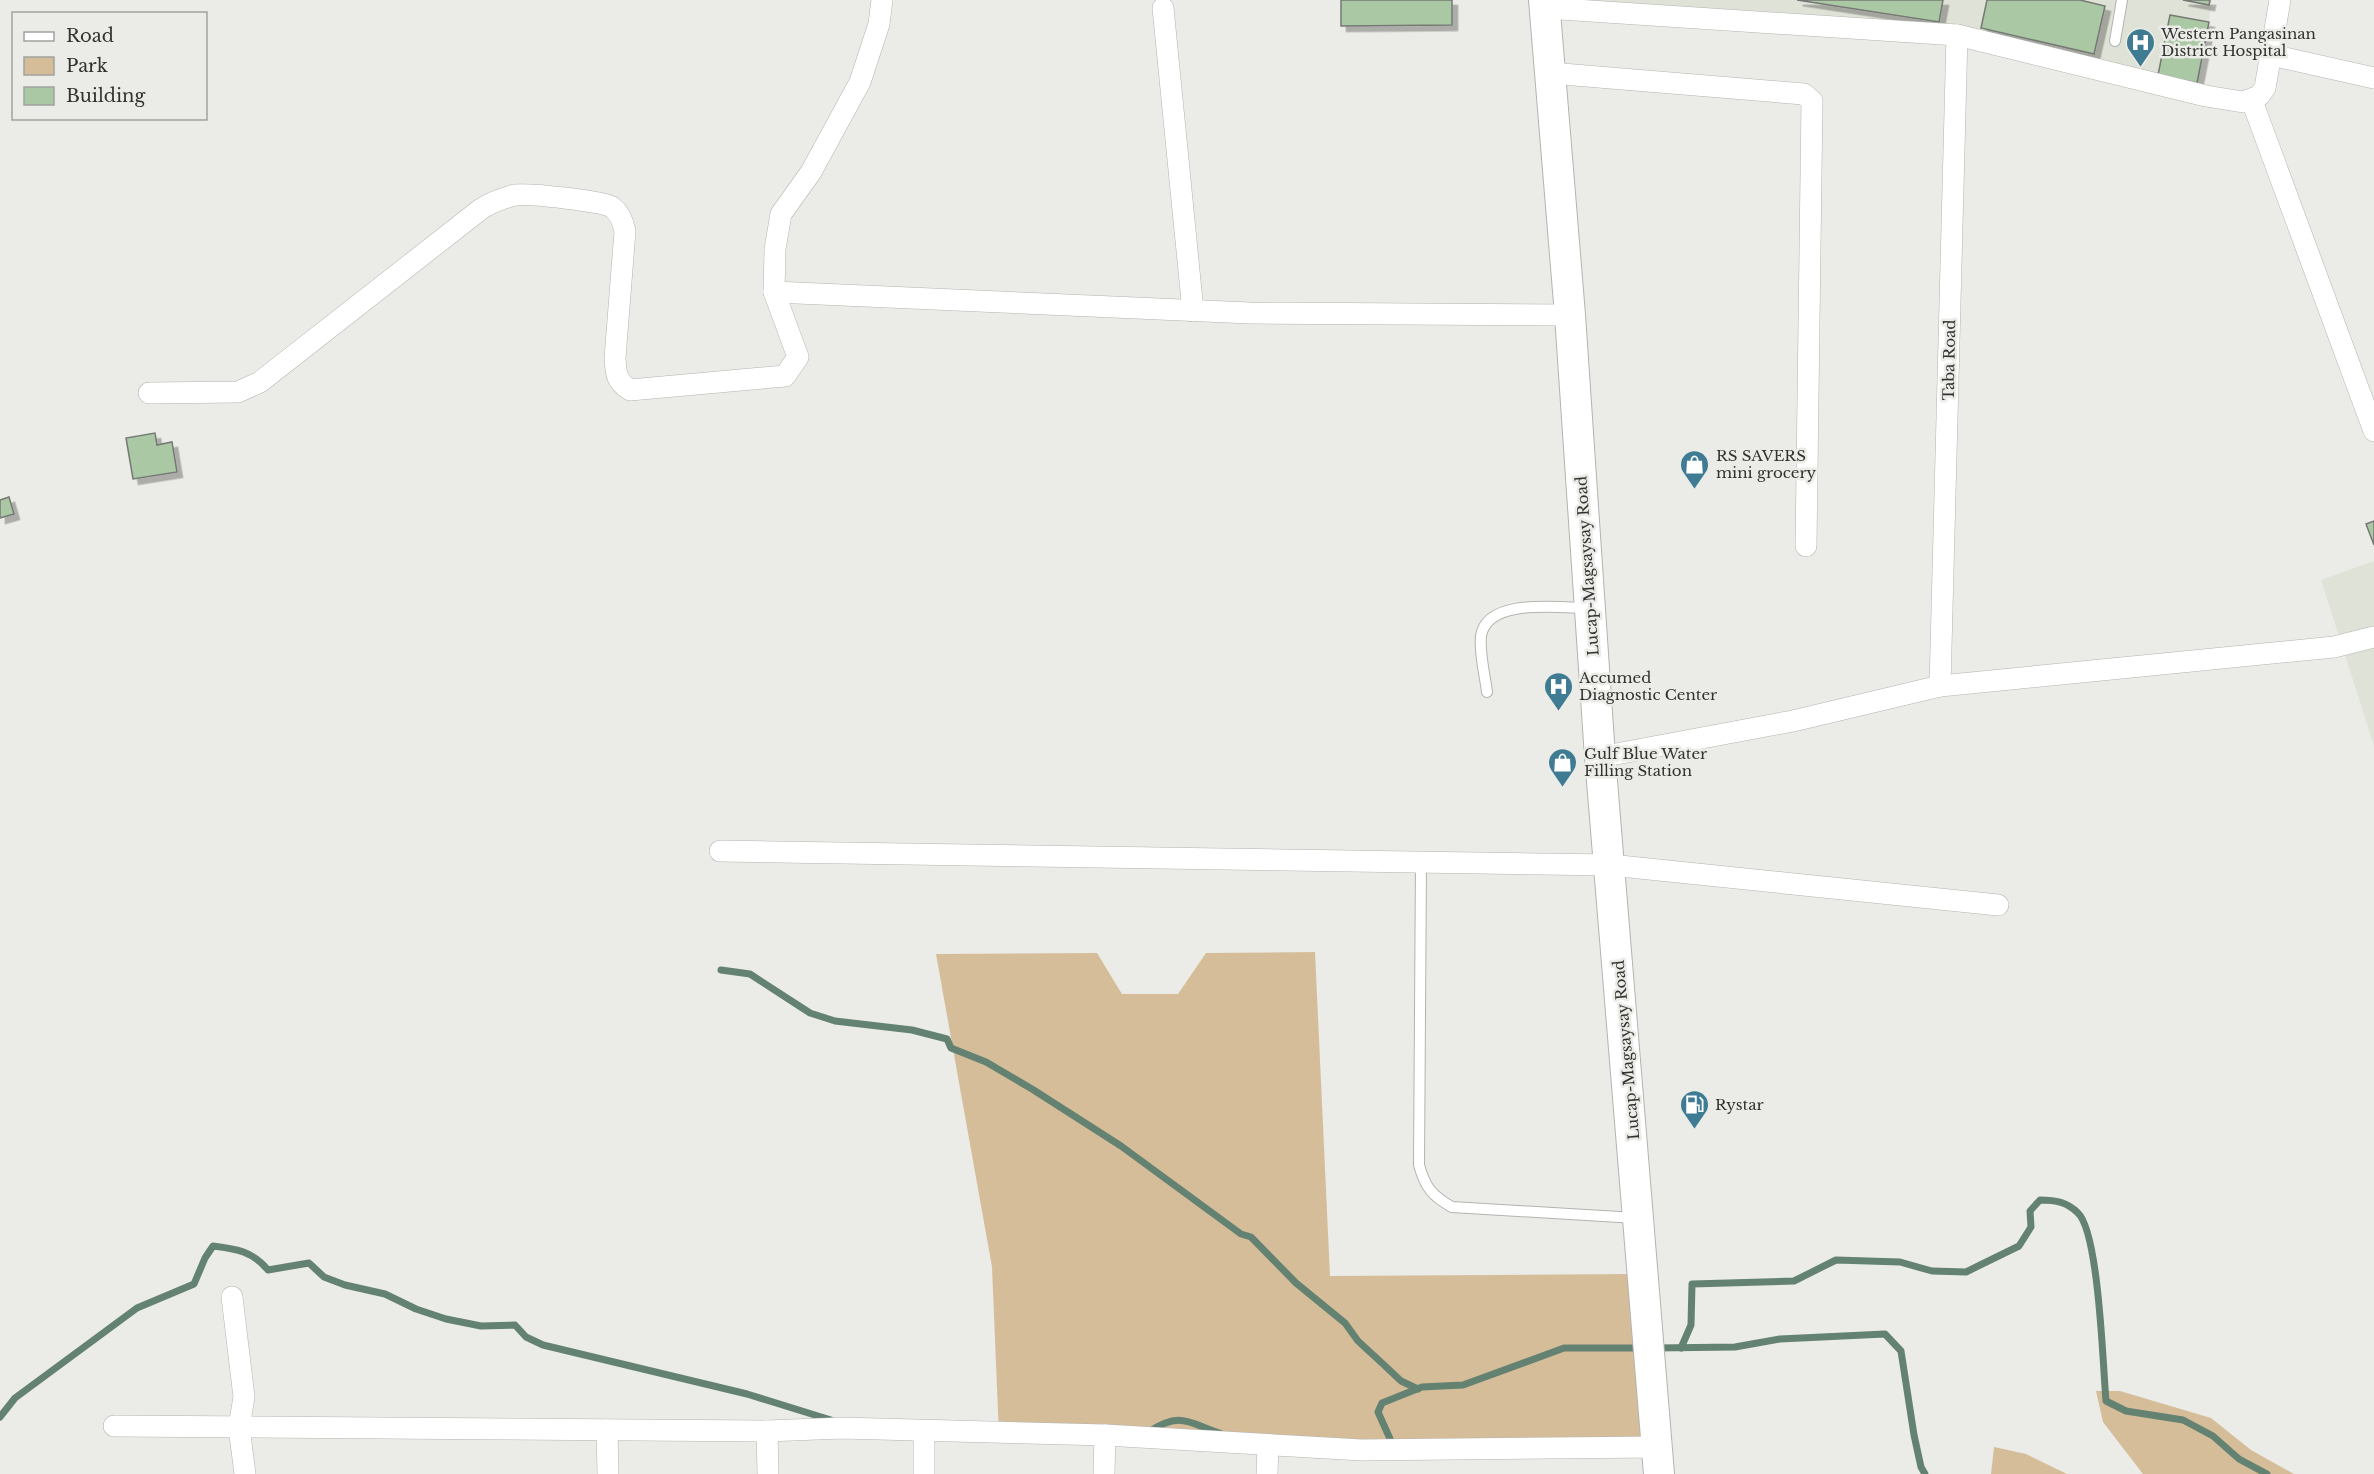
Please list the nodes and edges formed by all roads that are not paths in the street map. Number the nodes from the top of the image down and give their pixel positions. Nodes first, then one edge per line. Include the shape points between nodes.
1 (882, 0) edge
2 (2122, 0) edge
3 (2280, 0) edge
4 (1544, 4) edge
5 (1163, 8) dead end
6 (1957, 35) junction
7 (2115, 41) dead end
8 (2271, 55) junction
9 (1550, 73) junction
10 (2374, 78) edge
11 (2252, 101) junction
12 (774, 292) junction
13 (1193, 311) junction
14 (1570, 315) junction
15 (149, 393) dead end
16 (2374, 431) edge
17 (1806, 546) dead end
18 (1590, 608) junction
19 (2374, 637) edge
20 (1940, 686) junction
21 (1487, 692) dead end
22 (1600, 757) junction
23 (720, 851) dead end
24 (1421, 861) junction
25 (1610, 865) junction
26 (1998, 905) dead end
27 (1640, 1219) junction
28 (232, 1297) dead end
29 (114, 1426) dead end
30 (239, 1427) junction
31 (607, 1430) junction
32 (767, 1431) junction
33 (924, 1432) junction
34 (1105, 1435) junction
35 (1268, 1445) junction
36 (1658, 1460) edge
37 (245, 1474) edge
38 (608, 1474) edge
39 (768, 1474) edge
40 (924, 1474) edge
41 (1104, 1474) edge
42 (1267, 1474) edge

1 - 12 street via 879,24 860,82 811,172 781,214
2 - 7 lane
3 - 8 street
4 - 6 street
4 - 9 street, Lucap-Magsaysay Road
5 - 13 street
6 - 11 street via 2205,96
6 - 20 street, Taba Road
8 - 10 street
8 - 11 street via 2265,88
9 - 14 street, Lucap-Magsaysay Road
9 - 17 street via 1804,94 1812,101
11 - 16 street
12 - 13 street
12 - 15 street via 798,357 785,376 630,390 620,384 616,375 626,231 621,218 611,207 587,201 518,195 481,208 260,382 238,392
13 - 14 street
14 - 18 street, Lucap-Magsaysay Road
18 - 21 lane via 1513,608 1492,616 1482,628 1480,639
18 - 22 street, Lucap-Magsaysay Road
19 - 20 street via 2334,647
20 - 22 street via 1793,721
22 - 25 street, Lucap-Magsaysay Road
23 - 24 street
24 - 25 street
24 - 27 lane via 1419,1165 1426,1188 1452,1207
25 - 26 street
25 - 27 street, Lucap-Magsaysay Road
27 - 36 street, Lucap-Magsaysay Road via 1640,1267
28 - 30 street via 244,1397
29 - 30 street
30 - 31 street
30 - 37 street
31 - 32 street
31 - 38 street
32 - 33 street via 842,1428
32 - 39 street
33 - 34 street
33 - 40 street
34 - 35 street
34 - 41 street
35 - 36 street
35 - 42 street

